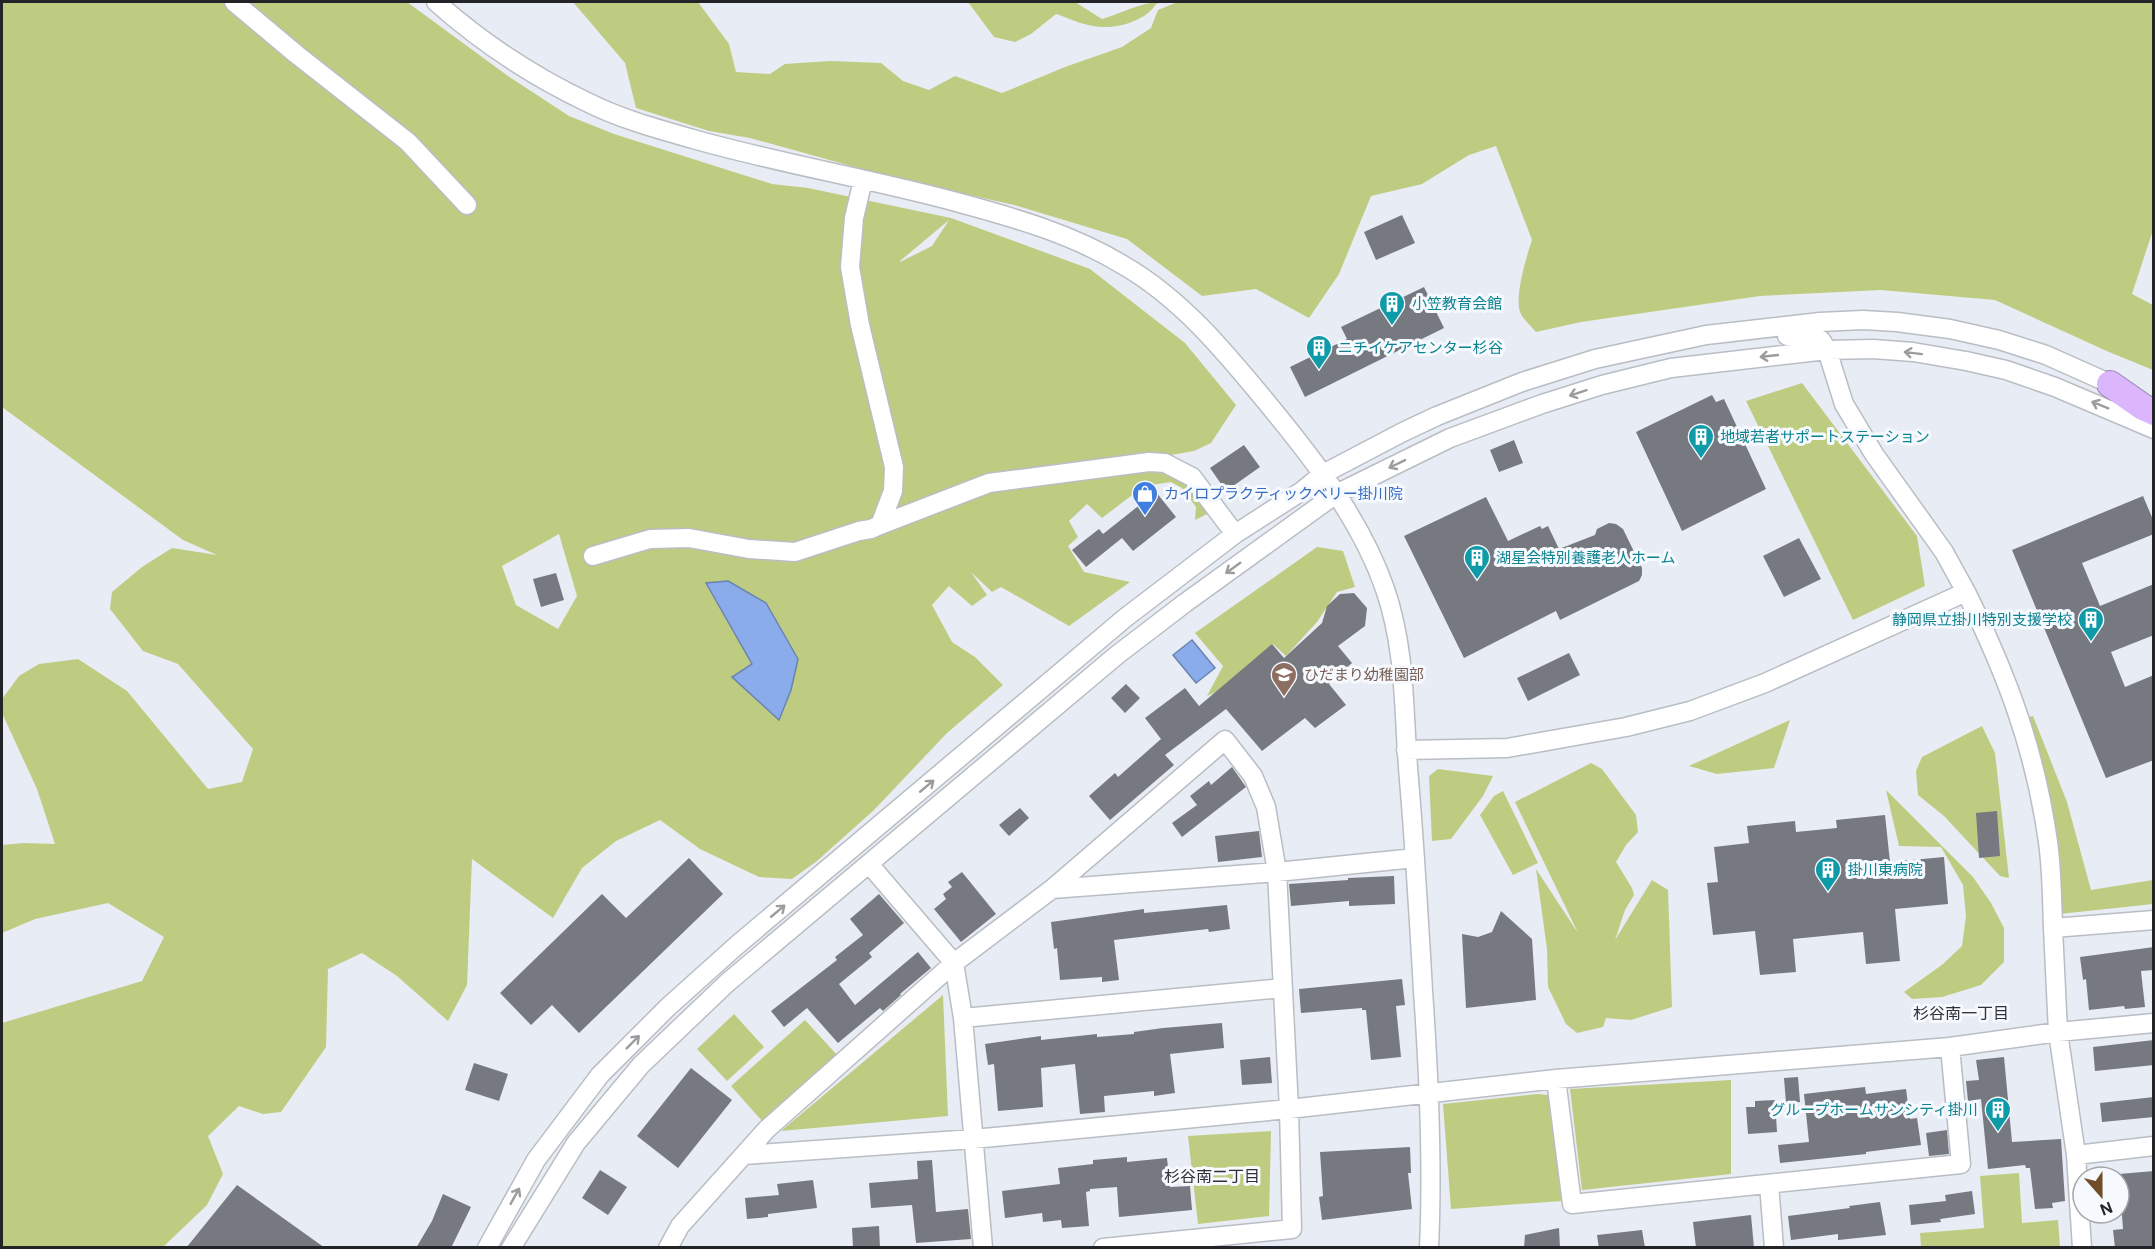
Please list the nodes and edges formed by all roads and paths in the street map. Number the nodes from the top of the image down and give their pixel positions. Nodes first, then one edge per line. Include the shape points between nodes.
1 (234, 2) edge
2 (436, 2) edge
3 (863, 180) junction
4 (467, 205) dead end
5 (1863, 320) junction
6 (1634, 350) junction
7 (1827, 350) junction
8 (2110, 384) junction
9 (2154, 403) edge
10 (2154, 412) edge
11 (2154, 429) edge
12 (1323, 474) junction
13 (1336, 494) junction
14 (880, 525) junction
15 (1235, 534) junction
16 (592, 556) dead end
17 (1966, 592) junction
18 (1406, 750) junction
19 (1415, 858) junction
20 (869, 864) junction
21 (1277, 872) junction
22 (1052, 889) junction
23 (2154, 920) edge
24 (2054, 928) junction
25 (954, 963) junction
26 (1282, 988) junction
27 (963, 1018) junction
28 (2154, 1023) edge
29 (2058, 1032) junction
30 (1950, 1047) junction
31 (1556, 1079) junction
32 (1430, 1093) junction
33 (1289, 1109) junction
34 (973, 1139) junction
35 (2154, 1146) edge
36 (744, 1155) junction
37 (2076, 1155) junction
38 (1769, 1184) junction
39 (487, 1248) edge
40 (511, 1248) edge
41 (668, 1248) edge
42 (983, 1248) edge
43 (1103, 1248) edge
44 (1429, 1248) edge
45 (1774, 1248) edge
46 (2082, 1248) edge

1 - 4 street via 408,142
2 - 3 street via 518,63 590,104 719,147
3 - 12 street via 1030,224 1122,264 1160,289 1202,327
3 - 14 street via 850,267 894,467 893,491
5 - 6 street via 1757,328
5 - 7 street via 1838,333
5 - 8 street via 1950,329 1999,340 2046,355
6 - 7 street via 1801,335 1821,340
6 - 12 street via 1501,390 1437,416
11 -> 7 street via 2006,370 1913,352
7 -> 13 street via 1671,368 1602,385 1450,438
7 - 17 street via 1844,404 1874,454 1944,552
8 - 9 street
8 - 10 highway
12 - 13 street
12 - 15 street
13 - 18 street via 1357,528 1384,587 1399,646 1406,700
13 -> 20 street via 1117,655
14 - 15 street via 989,483 1149,462 1165,463 1192,477
14 - 16 street via 795,552 749,549 689,538 650,539
39 -> 15 street via 536,1160 600,1075 668,1007 1125,618
17 - 18 street via 1765,683 1690,711 1507,748
17 - 24 street via 2017,706 2037,777 2048,844
18 - 19 street
19 - 21 street
19 - 32 street
20 - 25 street
20 - 40 street via 727,983 641,1065 576,1143
21 - 22 street
21 - 22 street via 1266,807 1253,776 1225,740
21 - 26 street
22 - 25 street
23 - 24 street
24 - 29 street
25 - 27 street
25 - 36 street via 767,1129
26 - 27 street
26 - 33 street
27 - 34 street
28 - 29 street
29 - 30 street
29 - 37 street
30 - 31 street
30 - 38 street via 1960,1164
31 - 32 street
31 - 38 street via 1572,1204
32 - 33 street
32 - 44 street
33 - 34 street
33 - 43 street via 1292,1229
34 - 36 street
34 - 42 street
35 - 37 street
36 - 41 street via 680,1226
37 - 46 street
38 - 45 street

